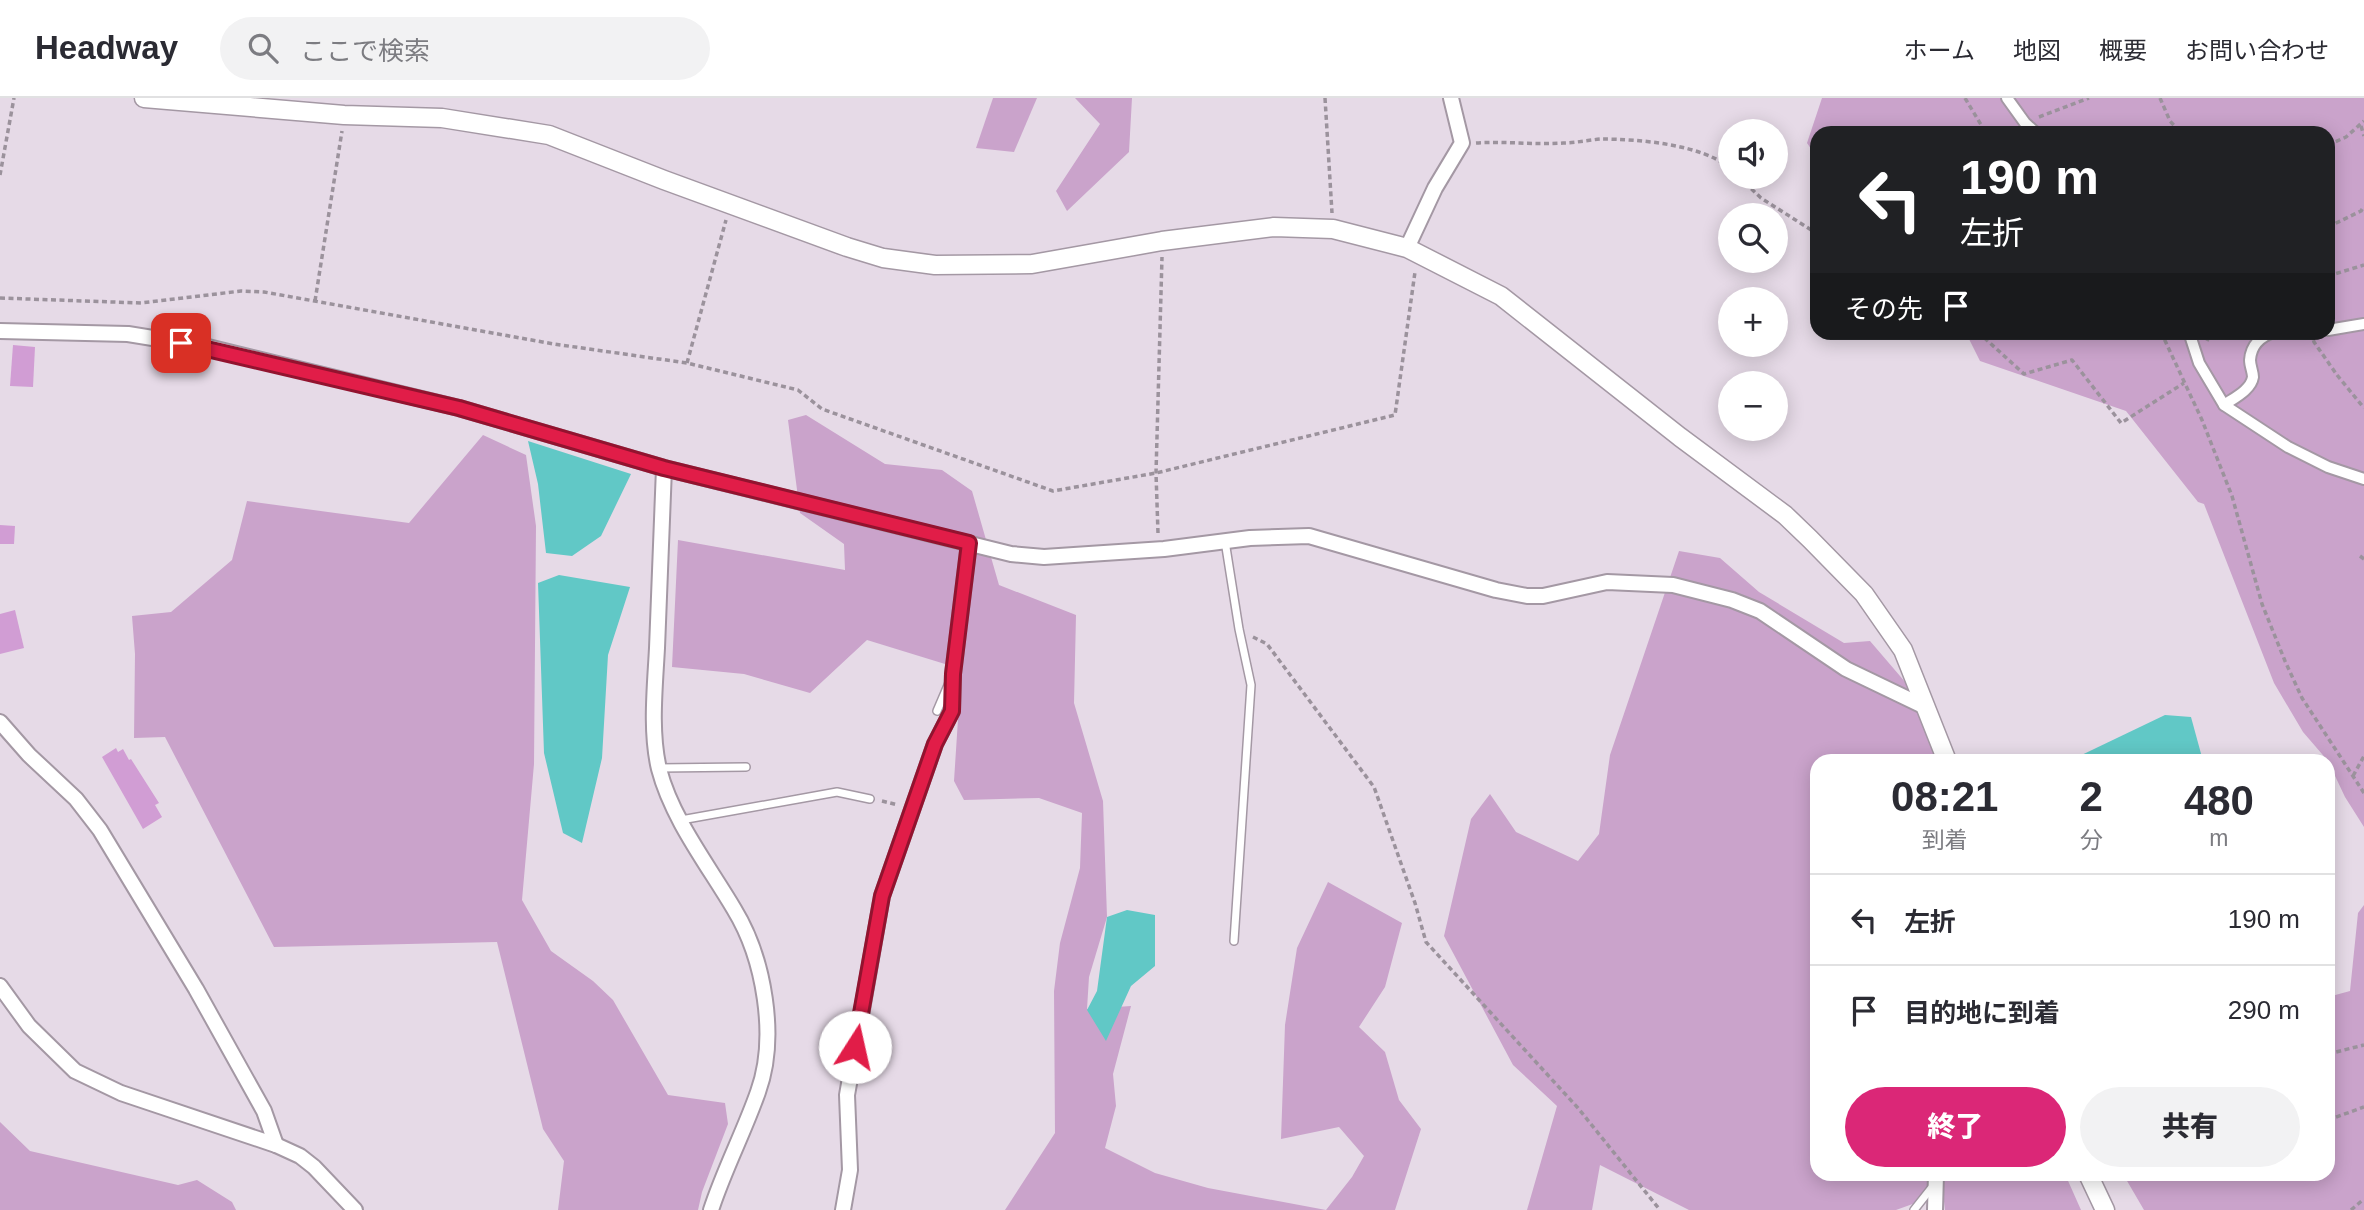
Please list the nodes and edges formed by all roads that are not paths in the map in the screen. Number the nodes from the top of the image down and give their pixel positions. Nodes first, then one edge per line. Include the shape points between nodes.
1 (144, 98) edge
2 (1451, 98) edge
3 (2007, 98) edge
4 (2029, 126) edge
5 (1412, 251) junction
6 (2364, 324) edge
7 (2335, 329) edge
8 (0, 331) edge
9 (2192, 340) edge
10 (2258, 340) edge
11 (2224, 405) junction
12 (664, 468) junction
13 (2364, 479) edge
14 (1225, 541) junction
15 (969, 543) junction
16 (953, 674) junction
17 (1923, 706) junction
18 (937, 711) dead end
19 (0, 722) edge
20 (1944, 754) edge
21 (746, 767) dead end
22 (659, 768) junction
23 (870, 799) road end
24 (681, 820) junction
25 (1234, 942) dead end
26 (0, 986) edge
27 (276, 1145) junction
28 (1934, 1181) edge
29 (1936, 1181) edge
30 (2091, 1181) edge
31 (355, 1210) edge
32 (711, 1210) edge
33 (843, 1210) edge
34 (1914, 1210) edge
35 (1935, 1210) edge
36 (2105, 1210) edge

1 - 5 street via 344,115 442,118 549,135 883,258 935,265 1032,264 1274,227 1333,229
2 - 5 street via 1462,143 1434,188
3 - 4 street
5 - 17 street via 1501,296 1785,515 1864,594 1903,650
6 - 7 street
8 - 12 street via 128,334 208,347 459,408
9 - 11 street via 2199,363
10 - 11 street via 2250,361 2253,377 2249,386
11 - 13 street via 2288,447
12 - 15 street
12 - 22 street via 655,677
14 - 15 street via 1044,557
14 - 17 street via 1309,536 1527,596 1607,582 1673,585 1760,611 1846,669
14 - 25 lane via 1251,685
15 - 16 street
16 - 18 lane
16 - 33 street via 952,711 935,744 882,896 846,1095 850,1170
17 - 20 street
19 - 27 street via 100,830 196,989 264,1111
21 - 22 lane
22 - 24 street
23 - 24 lane via 837,792
24 - 32 street via 755,949 766,1023 759,1091
26 - 27 street via 29,1026 75,1071 121,1093
27 - 31 street via 314,1167
28 - 34 lane
29 - 35 street
30 - 36 street

